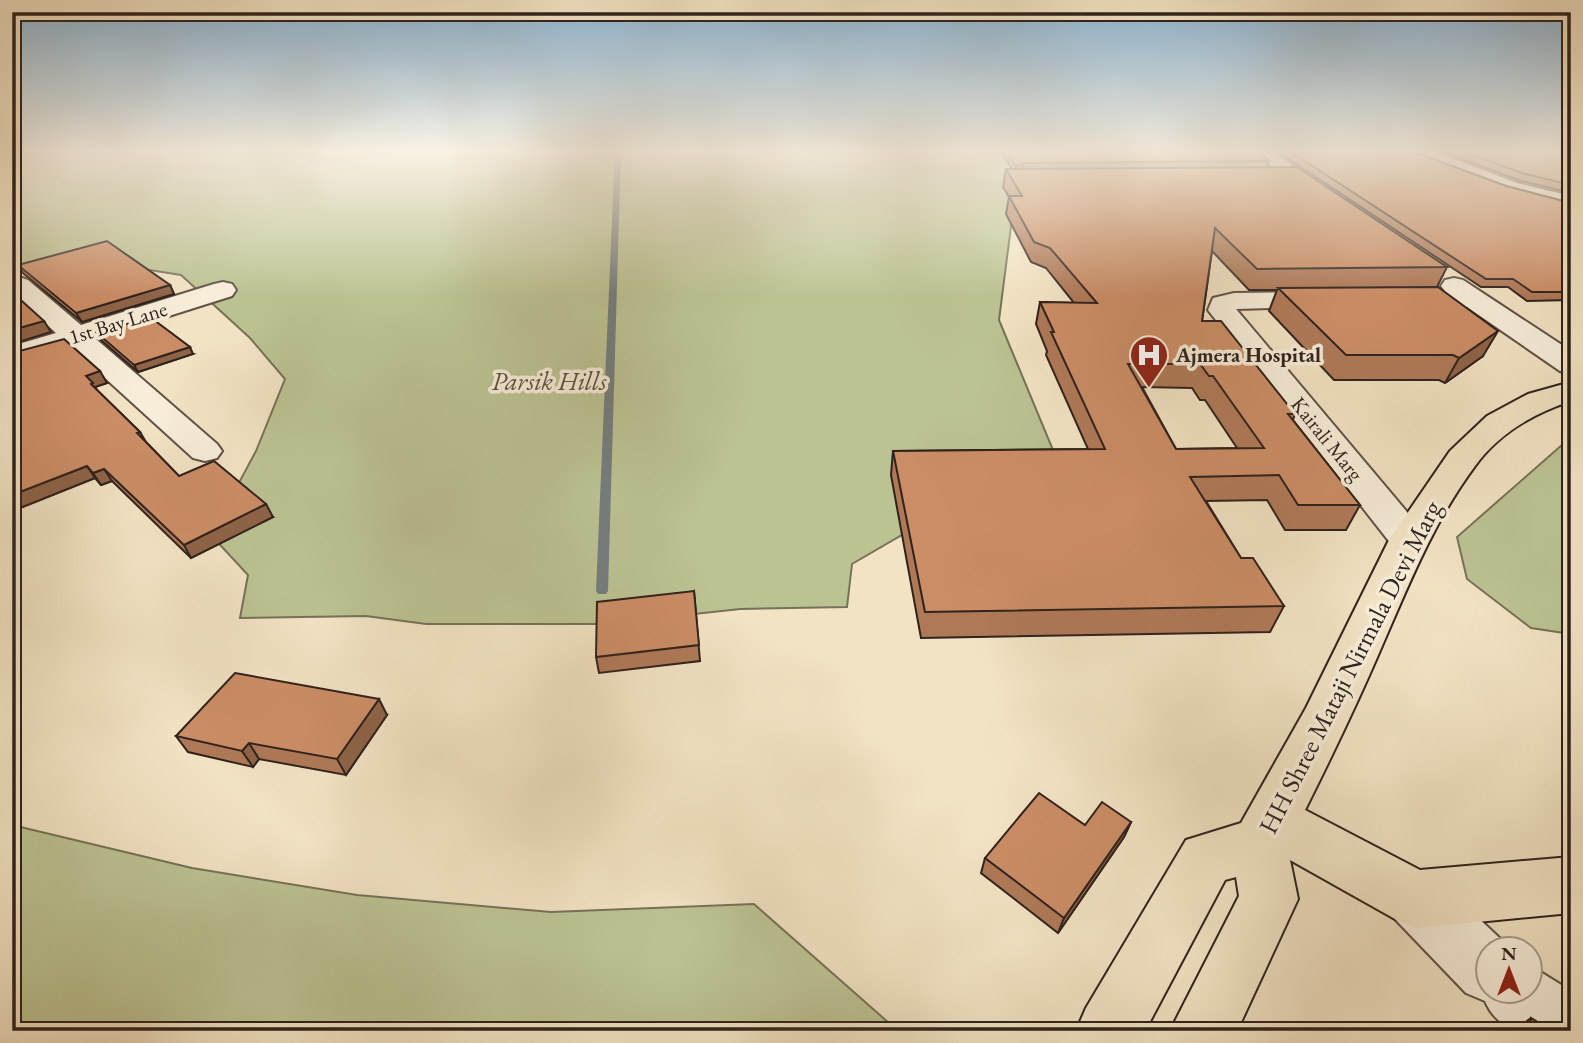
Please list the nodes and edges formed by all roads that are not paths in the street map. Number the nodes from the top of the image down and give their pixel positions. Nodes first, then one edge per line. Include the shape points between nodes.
1 (1328, 199) edge
2 (1350, 214) edge
3 (1440, 276) edge
4 (19, 285) dead end
5 (223, 290) dead end
6 (1474, 299) junction
7 (76, 336) junction
8 (12, 356) edge
9 (1571, 365) edge
10 (1571, 391) edge
11 (205, 451) dead end
12 (1409, 540) junction
13 (1265, 832) junction
14 (1571, 885) edge
15 (1416, 899) junction
16 (1474, 956) edge
17 (1531, 1004) edge
18 (1213, 1026) edge
19 (1571, 1027) edge
20 (1109, 1031) edge

1 - 2 street
3 - 6 street
4 - 7 street
5 - 7 street, 1st Bay Lane
6 - 9 street
6 - 12 street, Kairali Marg via 1234,300 1223,304 1222,310
7 - 8 street, 1st Bay Lane
7 - 11 street
10 - 12 main road, HH Shree Mataji Nirmala Devi Marg via 1539,401 1499,423 1462,458
12 - 13 main road, HH Shree Mataji Nirmala Devi Marg via 1325,720
13 - 15 main road
13 - 18 main road, HH Shree Mataji Nirmala Devi Marg via 1269,899
13 - 20 main road, HH Shree Mataji Nirmala Devi Marg via 1206,859
14 - 15 main road
15 - 16 street
17 - 19 street

